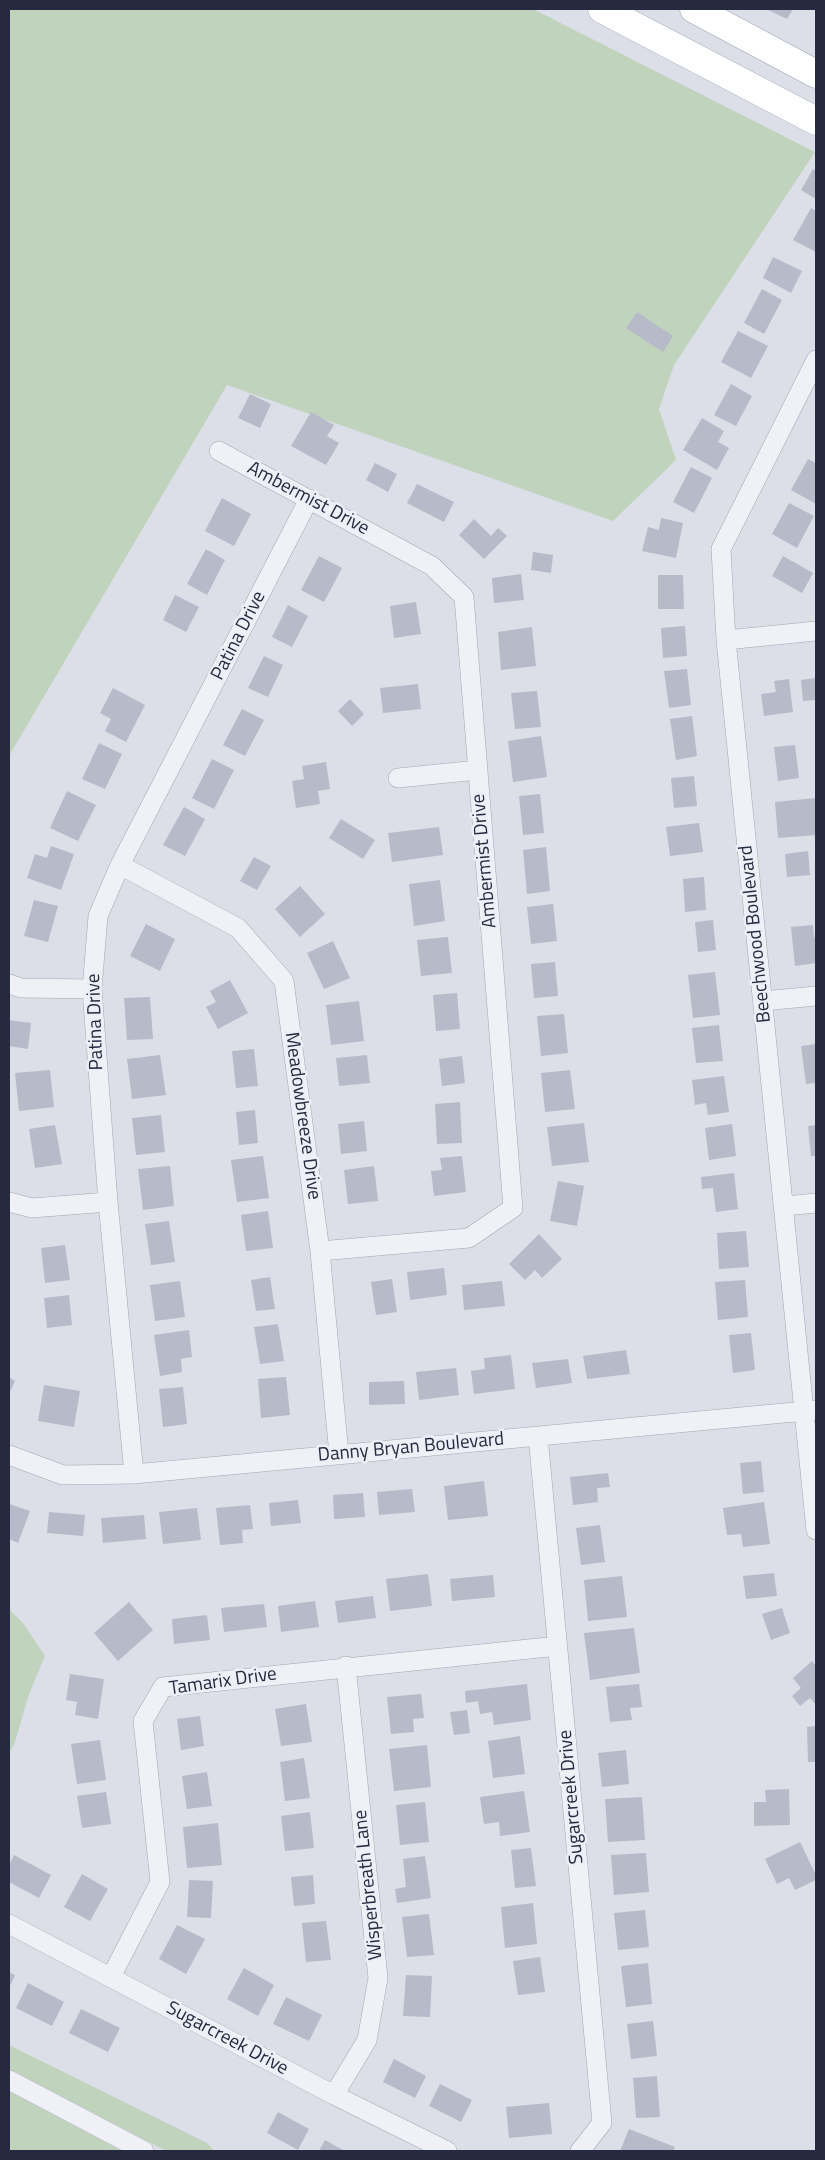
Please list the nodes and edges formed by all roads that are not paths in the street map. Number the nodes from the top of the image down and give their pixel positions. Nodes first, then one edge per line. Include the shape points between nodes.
1 (602, 9) edge
2 (697, 10) edge
3 (816, 74) edge
4 (816, 121) edge
5 (816, 360) edge
6 (219, 451) dead end
7 (309, 499) junction
8 (816, 631) edge
9 (726, 640) junction
10 (478, 770) junction
11 (398, 778) dead end
12 (120, 866) junction
13 (9, 984) edge
14 (92, 988) junction
15 (816, 996) edge
16 (763, 1001) junction
17 (9, 1202) edge
18 (108, 1202) junction
19 (816, 1203) edge
20 (785, 1206) junction
21 (320, 1251) junction
22 (811, 1411) edge
23 (538, 1436) junction
24 (9, 1455) edge
25 (339, 1455) junction
26 (134, 1474) junction
27 (816, 1530) edge
28 (558, 1646) junction
29 (346, 1666) junction
30 (9, 1924) edge
31 (111, 1978) junction
32 (9, 2080) edge
33 (334, 2095) junction
34 (144, 2151) edge
35 (447, 2151) edge
36 (580, 2151) edge

1 - 4 main road
2 - 3 main road
5 - 9 street, Beechwood Boulevard via 721,549
6 - 7 street, Ambermist Drive
7 - 10 street, Ambermist Drive via 432,566 464,597
7 - 12 street, Patina Drive
8 - 9 street
9 - 16 street, Beechwood Boulevard
10 - 11 street
10 - 21 street, Ambermist Drive via 513,1208 469,1238
12 - 14 street, Patina Drive via 98,916
12 - 21 street, Meadowbreeze Drive via 238,928 284,981
13 - 14 street via 21,988
14 - 18 street, Patina Drive
15 - 16 street
16 - 20 street, Beechwood Boulevard
17 - 18 street via 32,1208
18 - 26 street, Patina Drive
19 - 20 street
20 - 22 street, Beechwood Boulevard
21 - 25 street, Meadowbreeze Drive
22 - 23 street, Danny Bryan Boulevard
22 - 27 street, Beechwood Boulevard
23 - 25 street, Danny Bryan Boulevard
23 - 28 street, Sugarcreek Drive
24 - 26 street, Danny Bryan Boulevard via 63,1475
25 - 26 street, Danny Bryan Boulevard
28 - 29 street, Tamarix Drive
28 - 36 street, Sugarcreek Drive via 602,2124
29 - 31 street, Tamarix Drive via 163,1687 143,1720 160,1882
29 - 33 street, Wisperbreath Lane via 378,1978 366,2040
30 - 31 street, Sugarcreek Drive
31 - 33 street, Sugarcreek Drive
32 - 34 street
33 - 35 street, Sugarcreek Drive

